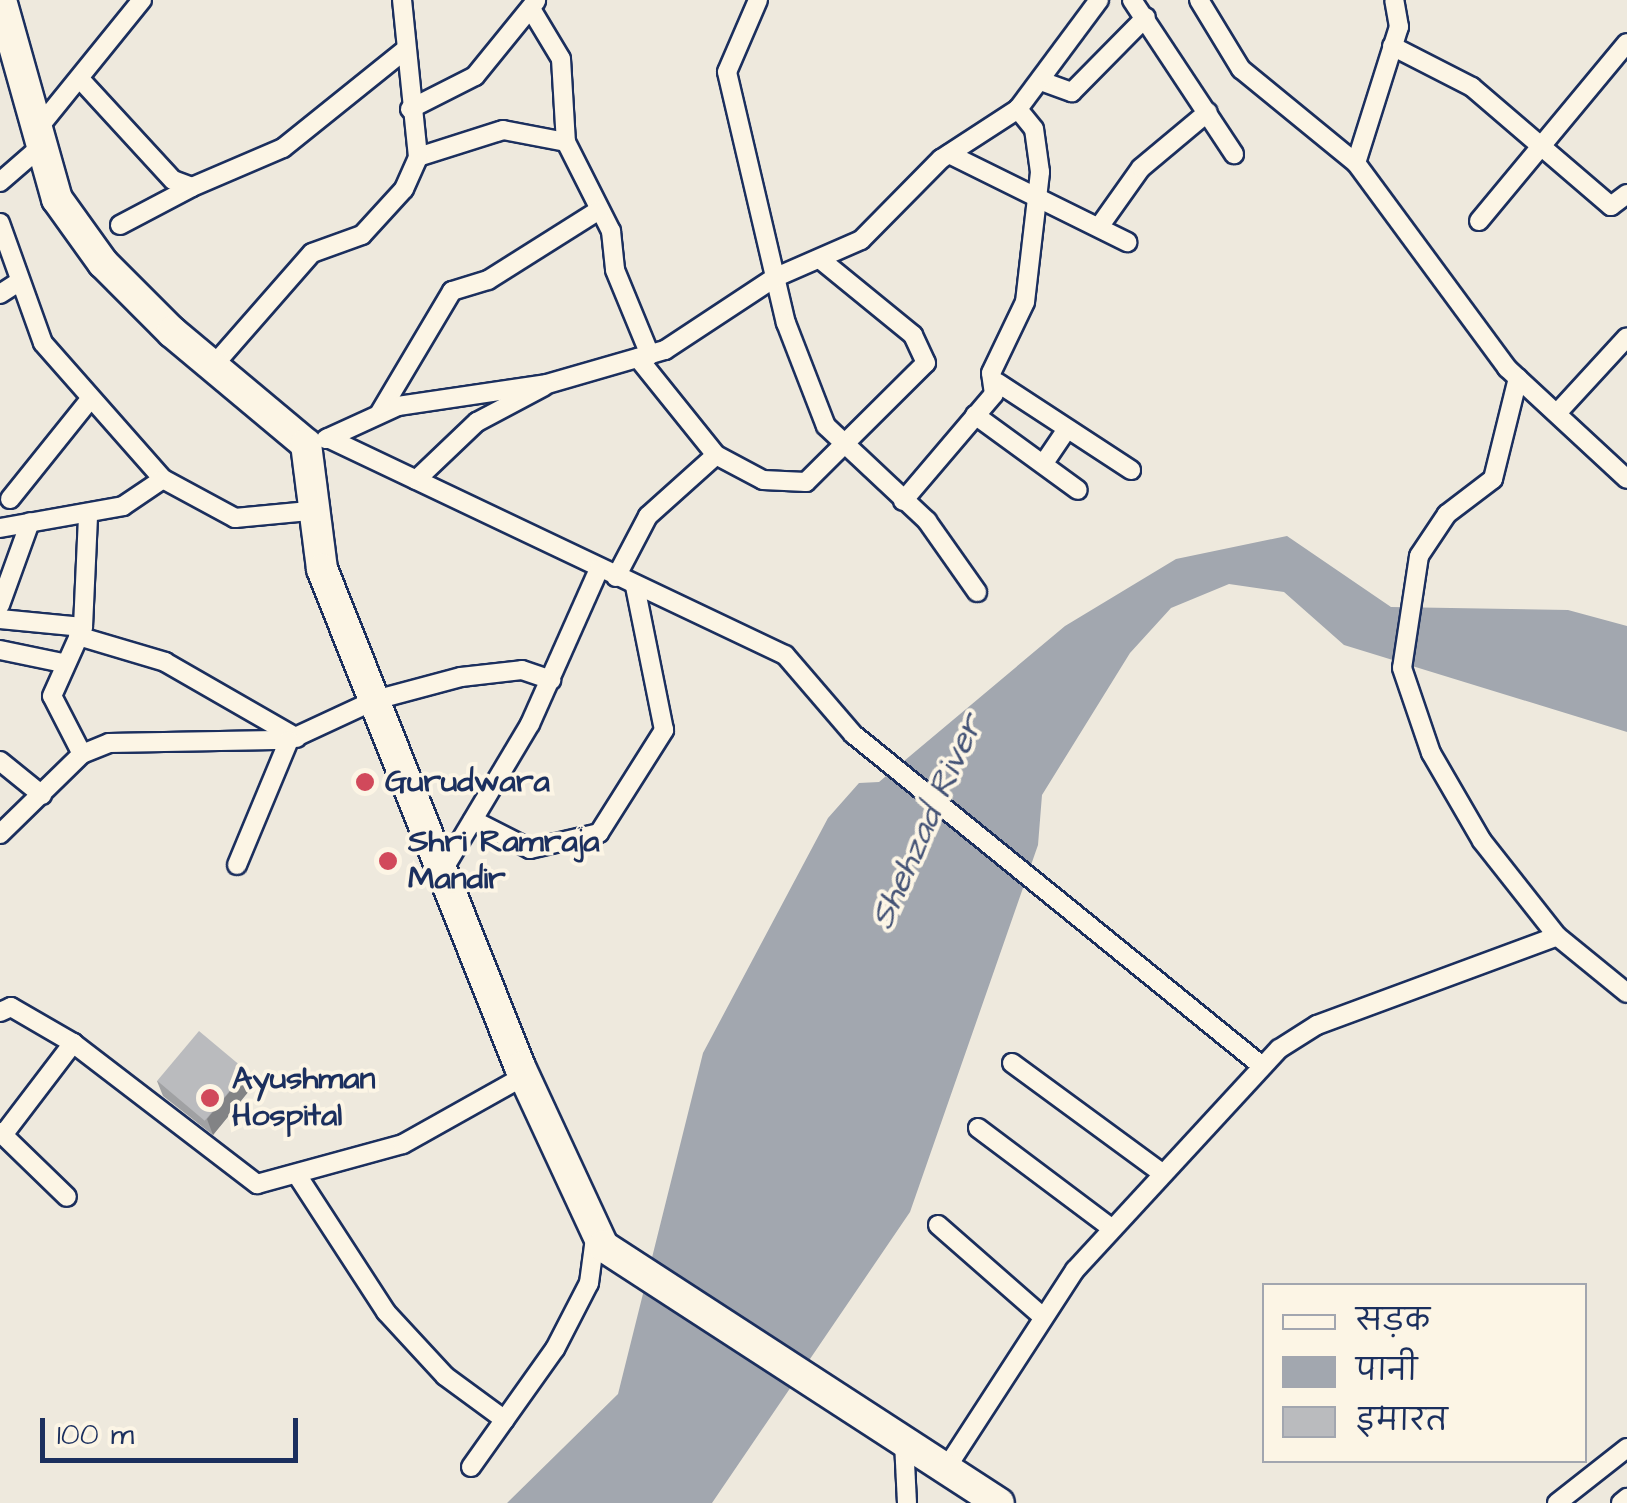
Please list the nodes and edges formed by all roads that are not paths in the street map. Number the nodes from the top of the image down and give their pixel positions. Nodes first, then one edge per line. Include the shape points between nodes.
1 (142, 0) edge
2 (402, 0) edge
3 (758, 0) edge
4 (1099, 0) edge
5 (1132, 0) edge
6 (1199, 0) edge
7 (1394, 0) edge
8 (534, 4) edge
9 (1146, 17) junction
10 (4, 19) edge
11 (1627, 43) edge
12 (1392, 46) junction
13 (405, 50) junction
14 (80, 78) junction
15 (1041, 81) junction
16 (410, 109) junction
17 (1018, 109) junction
18 (1208, 112) junction
19 (36, 141) junction
20 (566, 142) junction
21 (1540, 149) junction
22 (948, 154) junction
23 (1234, 154) dead end
24 (418, 157) junction
25 (1356, 163) junction
26 (1, 181) edge
27 (192, 187) junction
28 (1627, 194) edge
29 (1036, 197) junction
30 (599, 210) junction
31 (1479, 221) dead end
32 (0, 223) edge
33 (120, 225) dead end
34 (1100, 227) junction
35 (1127, 242) dead end
36 (821, 260) junction
37 (774, 278) junction
38 (20, 280) junction
39 (0, 294) edge
40 (1627, 337) edge
41 (644, 357) junction
42 (212, 366) junction
43 (1518, 378) junction
44 (998, 383) junction
45 (546, 384) junction
46 (88, 403) junction
47 (1559, 411) junction
48 (378, 414) junction
49 (975, 414) junction
50 (1067, 429) junction
51 (317, 441) junction
52 (846, 446) junction
53 (716, 455) junction
54 (1044, 463) junction
55 (1131, 470) dead end
56 (163, 479) junction
57 (1627, 479) edge
58 (416, 480) junction
59 (1078, 490) dead end
60 (5, 492) edge
61 (902, 501) junction
62 (320, 510) junction
63 (88, 516) junction
64 (15, 524) edge
65 (608, 573) junction
66 (635, 586) junction
67 (977, 592) dead end
68 (0, 605) edge
69 (0, 619) edge
70 (81, 631) junction
71 (0, 650) edge
72 (63, 663) junction
73 (551, 680) junction
74 (375, 700) junction
75 (293, 739) junction
76 (82, 754) junction
77 (0, 761) edge
78 (42, 794) junction
79 (473, 820) junction
80 (3, 825) edge
81 (237, 865) dead end
82 (444, 870) junction
83 (1557, 936) junction
84 (1627, 993) edge
85 (0, 1012) edge
86 (73, 1043) junction
87 (1012, 1062) dead end
88 (1262, 1066) junction
89 (524, 1076) junction
90 (978, 1128) dead end
91 (2, 1134) edge
92 (1162, 1173) junction
93 (299, 1178) junction
94 (67, 1196) dead end
95 (938, 1225) dead end
96 (1110, 1228) junction
97 (599, 1237) junction
98 (1042, 1316) junction
99 (504, 1420) junction
100 (904, 1442) junction
101 (1627, 1448) edge
102 (471, 1467) dead end
103 (947, 1467) junction
104 (1581, 1496) edge
105 (1627, 1498) edge
106 (907, 1503) edge
107 (999, 1503) edge
108 (1557, 1503) edge
109 (1621, 1503) edge

1 - 14 street
2 - 13 street
3 - 37 street via 726,72
4 - 15 street
5 - 9 street
6 - 25 street via 1241,69
7 - 12 street
8 - 16 street via 475,76
8 - 20 street via 565,73
9 - 15 street via 1072,92
9 - 18 street
10 - 19 main road
11 - 21 street
12 - 21 street via 1464,82
12 - 25 street
13 - 16 street
13 - 27 street via 283,148
14 - 19 street
14 - 27 street via 173,180
15 - 17 street
16 - 24 street
17 - 22 street
17 - 29 street via 1038,143
18 - 23 street
18 - 34 street via 1140,168
19 - 26 street
19 - 42 main road via 57,199 103,264
20 - 24 street via 502,130
20 - 30 street
21 - 28 street via 1611,206
21 - 31 street
22 - 29 street
22 - 36 street via 861,240
24 - 42 street via 378,221 312,253
25 - 43 street
27 - 33 street
29 - 34 street
29 - 44 street via 1025,302 992,373
30 - 41 street
30 - 48 street via 488,280 452,291
32 - 38 street
34 - 35 street
36 - 37 street
36 - 52 street via 896,318 926,357
37 - 41 street
37 - 52 street via 821,416
38 - 39 street
38 - 46 street via 43,343
40 - 47 street
41 - 45 street
41 - 53 street
42 - 51 main road
43 - 47 street
43 - 83 street via 1493,479 1433,530 1413,588 1402,668 1432,753 1482,841
44 - 49 street
44 - 50 street
45 - 48 street via 443,395
45 - 58 street via 477,422
46 - 56 street
46 - 60 street
47 - 57 street
48 - 51 street
49 - 54 street
49 - 61 street
50 - 54 street
50 - 55 street
51 - 58 street
51 - 62 main road
52 - 53 street via 806,482 763,480
52 - 61 street
53 - 65 street via 648,516
54 - 59 street
56 - 62 street via 235,518
56 - 63 street
58 - 65 street
60 - 64 street
61 - 67 street via 950,547
62 - 74 main road via 322,569
63 - 64 street
63 - 70 street
64 - 68 street
65 - 66 street
65 - 73 street
66 - 79 street via 664,730 599,833 530,849
66 - 88 street via 784,656 885,760
69 - 70 street
70 - 72 street
70 - 75 street via 165,662
71 - 72 street
72 - 76 street via 52,709
73 - 74 street via 508,670
73 - 79 street
74 - 75 street
74 - 82 main road
75 - 76 street via 184,749 127,741
75 - 81 street
76 - 78 street
77 - 78 street
78 - 80 street
79 - 82 street
82 - 89 main road
83 - 84 street
83 - 88 street via 1317,1025
85 - 86 street via 11,1007
86 - 91 street
86 - 93 street via 235,1174 257,1184
87 - 92 street
88 - 92 street
89 - 93 street via 403,1144
89 - 97 main road
90 - 96 street
91 - 94 street
92 - 96 street
93 - 99 street via 409,1338
95 - 98 street
96 - 98 street
97 - 99 street via 590,1283
97 - 100 main road
98 - 103 street
99 - 102 street
100 - 103 main road
100 - 106 street
101 - 104 street
103 - 107 main road
104 - 108 street
105 - 109 street

